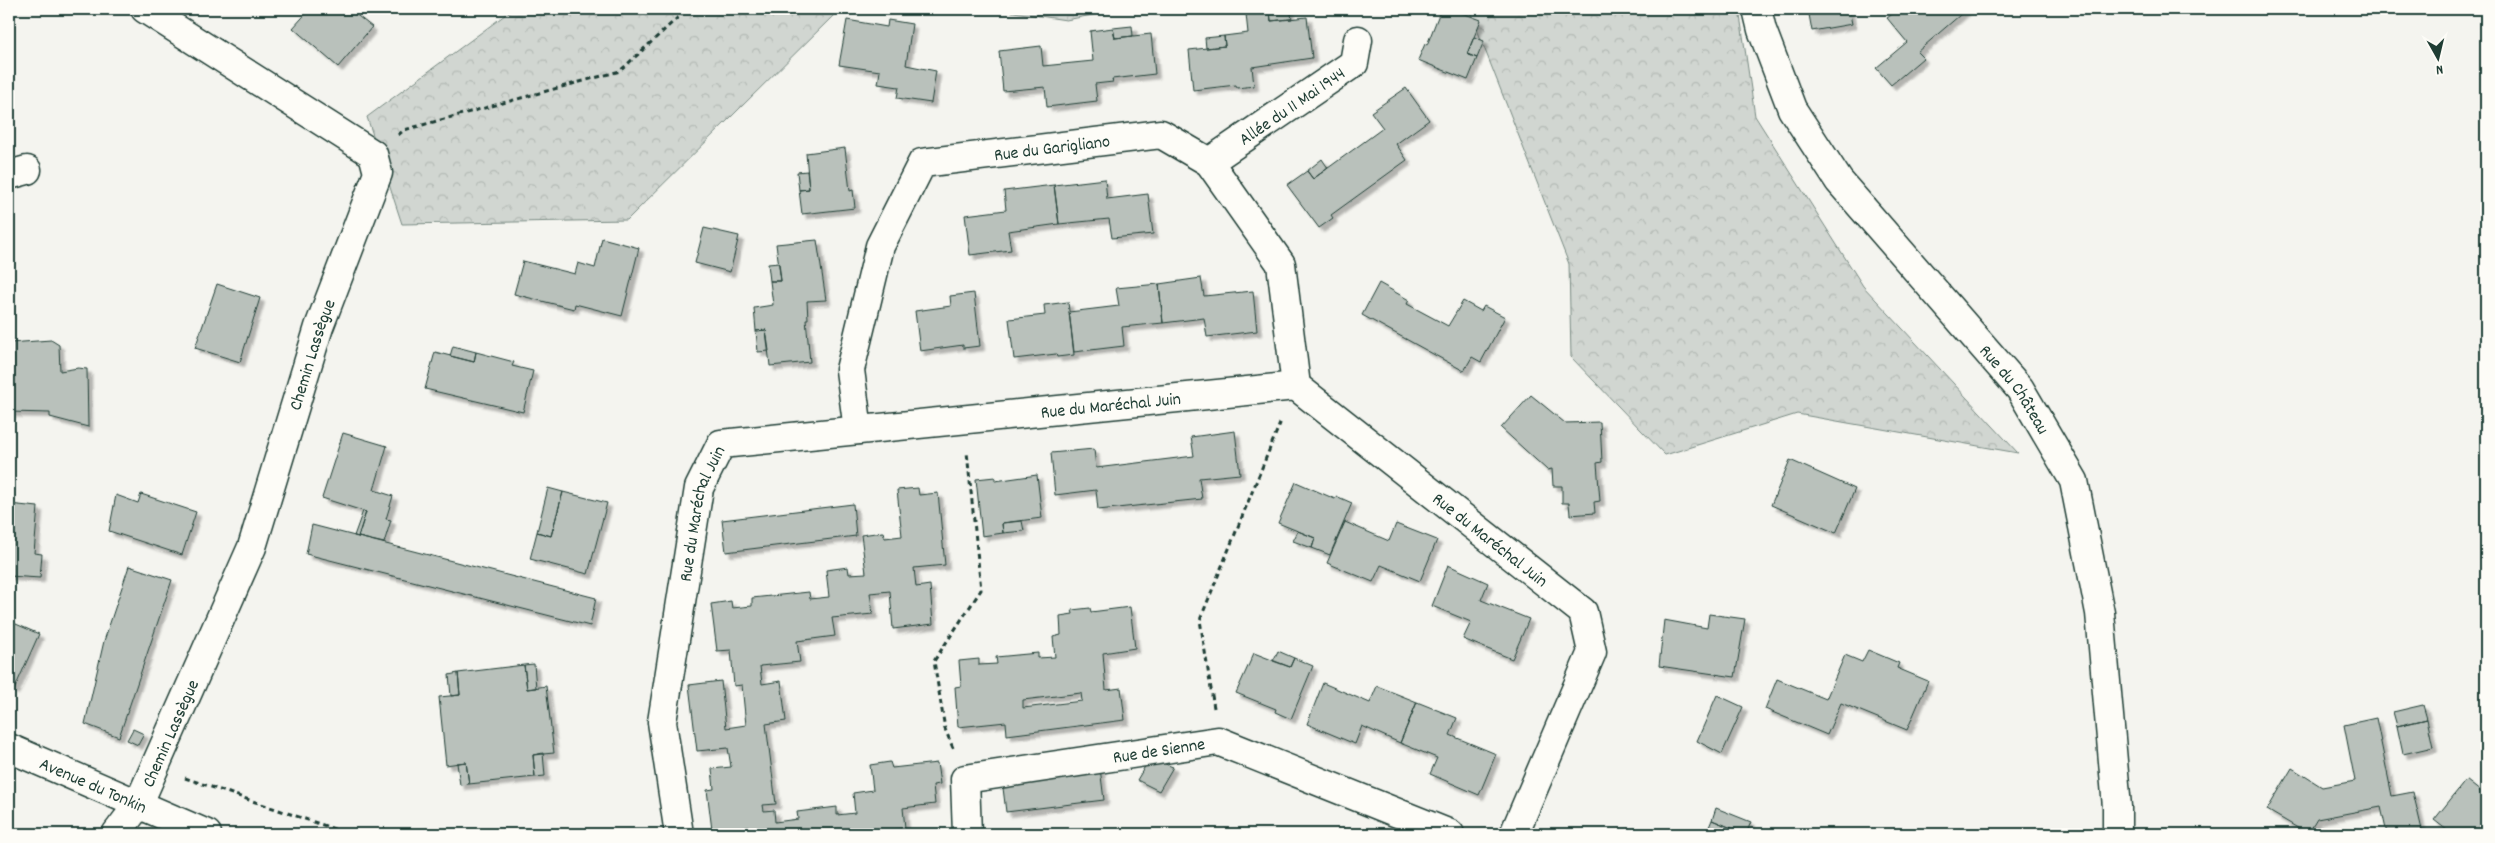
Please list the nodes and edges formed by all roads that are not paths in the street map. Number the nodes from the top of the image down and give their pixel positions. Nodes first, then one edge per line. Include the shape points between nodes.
1 (145, 9) edge
2 (1757, 9) edge
3 (1358, 40) dead end
4 (1209, 162) junction
5 (1296, 386) junction
6 (858, 430) junction
7 (9, 748) edge
8 (138, 805) junction
9 (116, 834) edge
10 (206, 834) edge
11 (679, 834) edge
12 (967, 834) edge
13 (1450, 834) edge
14 (1514, 834) edge
15 (2117, 834) edge

1 - 8 street, Chemin Lassègue via 374,154 378,173 319,327 252,546
2 - 15 street, Rue du Château via 1792,108 1839,181 2020,389 2074,481 2100,613
3 - 4 street, Allée du 11 Mai 1944 via 1354,63
4 - 5 street, Rue du Garigliano via 1282,264
4 - 6 street, Rue du Garigliano via 1161,134 922,162 880,246 850,370
5 - 6 street, Rue du Maréchal Juin
5 - 14 street, Rue du Maréchal Juin via 1583,612 1592,652
6 - 11 street, Rue du Maréchal Juin via 721,444 699,488 662,722
7 - 8 street, Avenue du Tonkin
8 - 9 street, Chemin Lassègue
8 - 10 street, Avenue du Tonkin
12 - 13 street, Rue de Sienne via 965,779 1218,741

